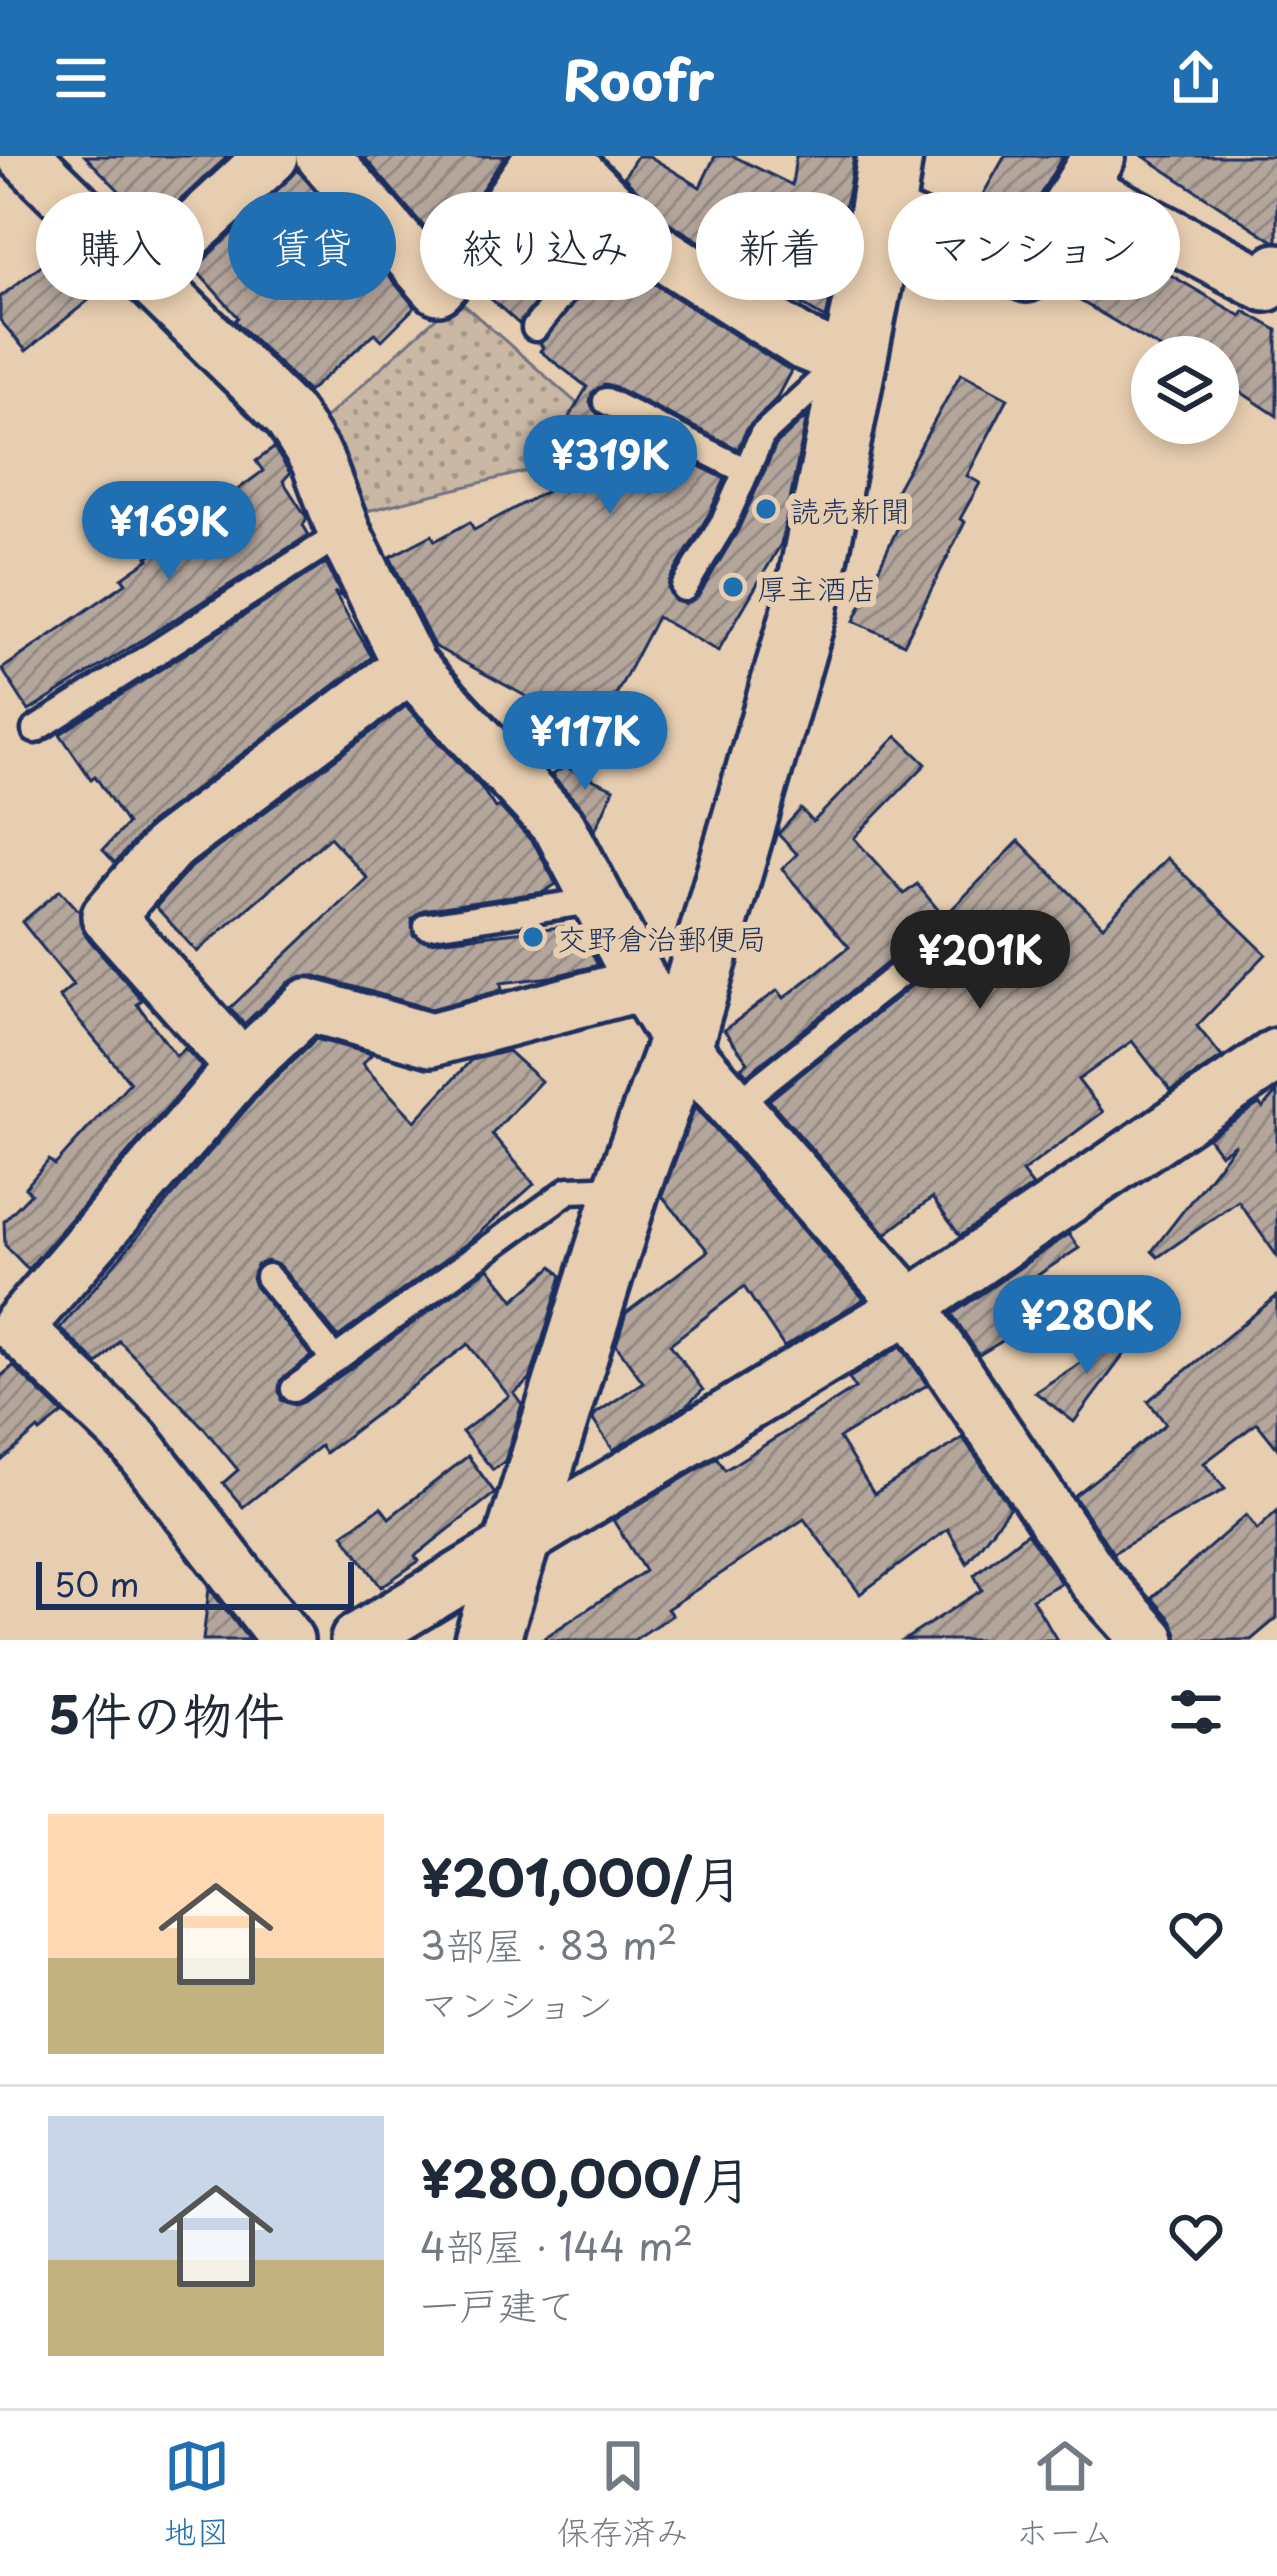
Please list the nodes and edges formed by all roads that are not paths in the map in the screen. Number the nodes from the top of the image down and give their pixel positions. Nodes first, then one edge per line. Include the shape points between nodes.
1 (24, 156) edge
2 (272, 156) edge
3 (323, 156) edge
4 (542, 156) edge
5 (561, 156) edge
6 (1090, 172) edge
7 (885, 184) edge
8 (61, 192) edge
9 (596, 192) edge
10 (204, 219) edge
11 (672, 260) edge
12 (1273, 282) edge
13 (171, 300) edge
14 (557, 300) edge
15 (535, 328) dead end
16 (854, 364) junction
17 (606, 401) dead end
18 (746, 471) junction
19 (344, 532) junction
20 (685, 588) dead end
21 (410, 666) junction
22 (35, 730) dead end
23 (599, 900) junction
24 (427, 926) dead end
25 (901, 973) dead end
26 (641, 984) junction
27 (680, 1044) junction
28 (1277, 1055) edge
29 (242, 1067) junction
30 (734, 1106) junction
31 (626, 1188) junction
32 (268, 1277) dead end
33 (910, 1306) junction
34 (12, 1334) edge
35 (335, 1360) junction
36 (293, 1389) dead end
37 (518, 1542) junction
38 (287, 1640) edge
39 (356, 1640) edge
40 (488, 1640) edge
41 (1149, 1640) edge

1 - 8 street
2 - 10 street
3 - 4 street via 438,288
5 - 9 street
6 - 7 street via 1027,275
6 - 12 street
7 - 16 street
11 - 16 street via 804,344
13 - 19 street via 289,416 317,460
14 - 15 lane
16 - 18 lane via 817,384 762,435
16 - 27 street via 805,610
17 - 18 lane
18 - 20 lane
19 - 21 street
19 - 22 lane
21 - 23 street via 560,828
21 - 29 street via 168,847 108,916
23 - 24 lane
23 - 26 street
25 - 30 lane
26 - 27 street
26 - 29 street via 430,1040 308,1005
27 - 30 street
27 - 31 street
28 - 33 street
29 - 34 street
30 - 33 street
31 - 35 lane via 569,1190
31 - 37 street
32 - 35 lane
33 - 37 street
33 - 41 street via 1095,1580
34 - 38 street via 134,1441
35 - 36 lane
37 - 39 street
37 - 40 street

